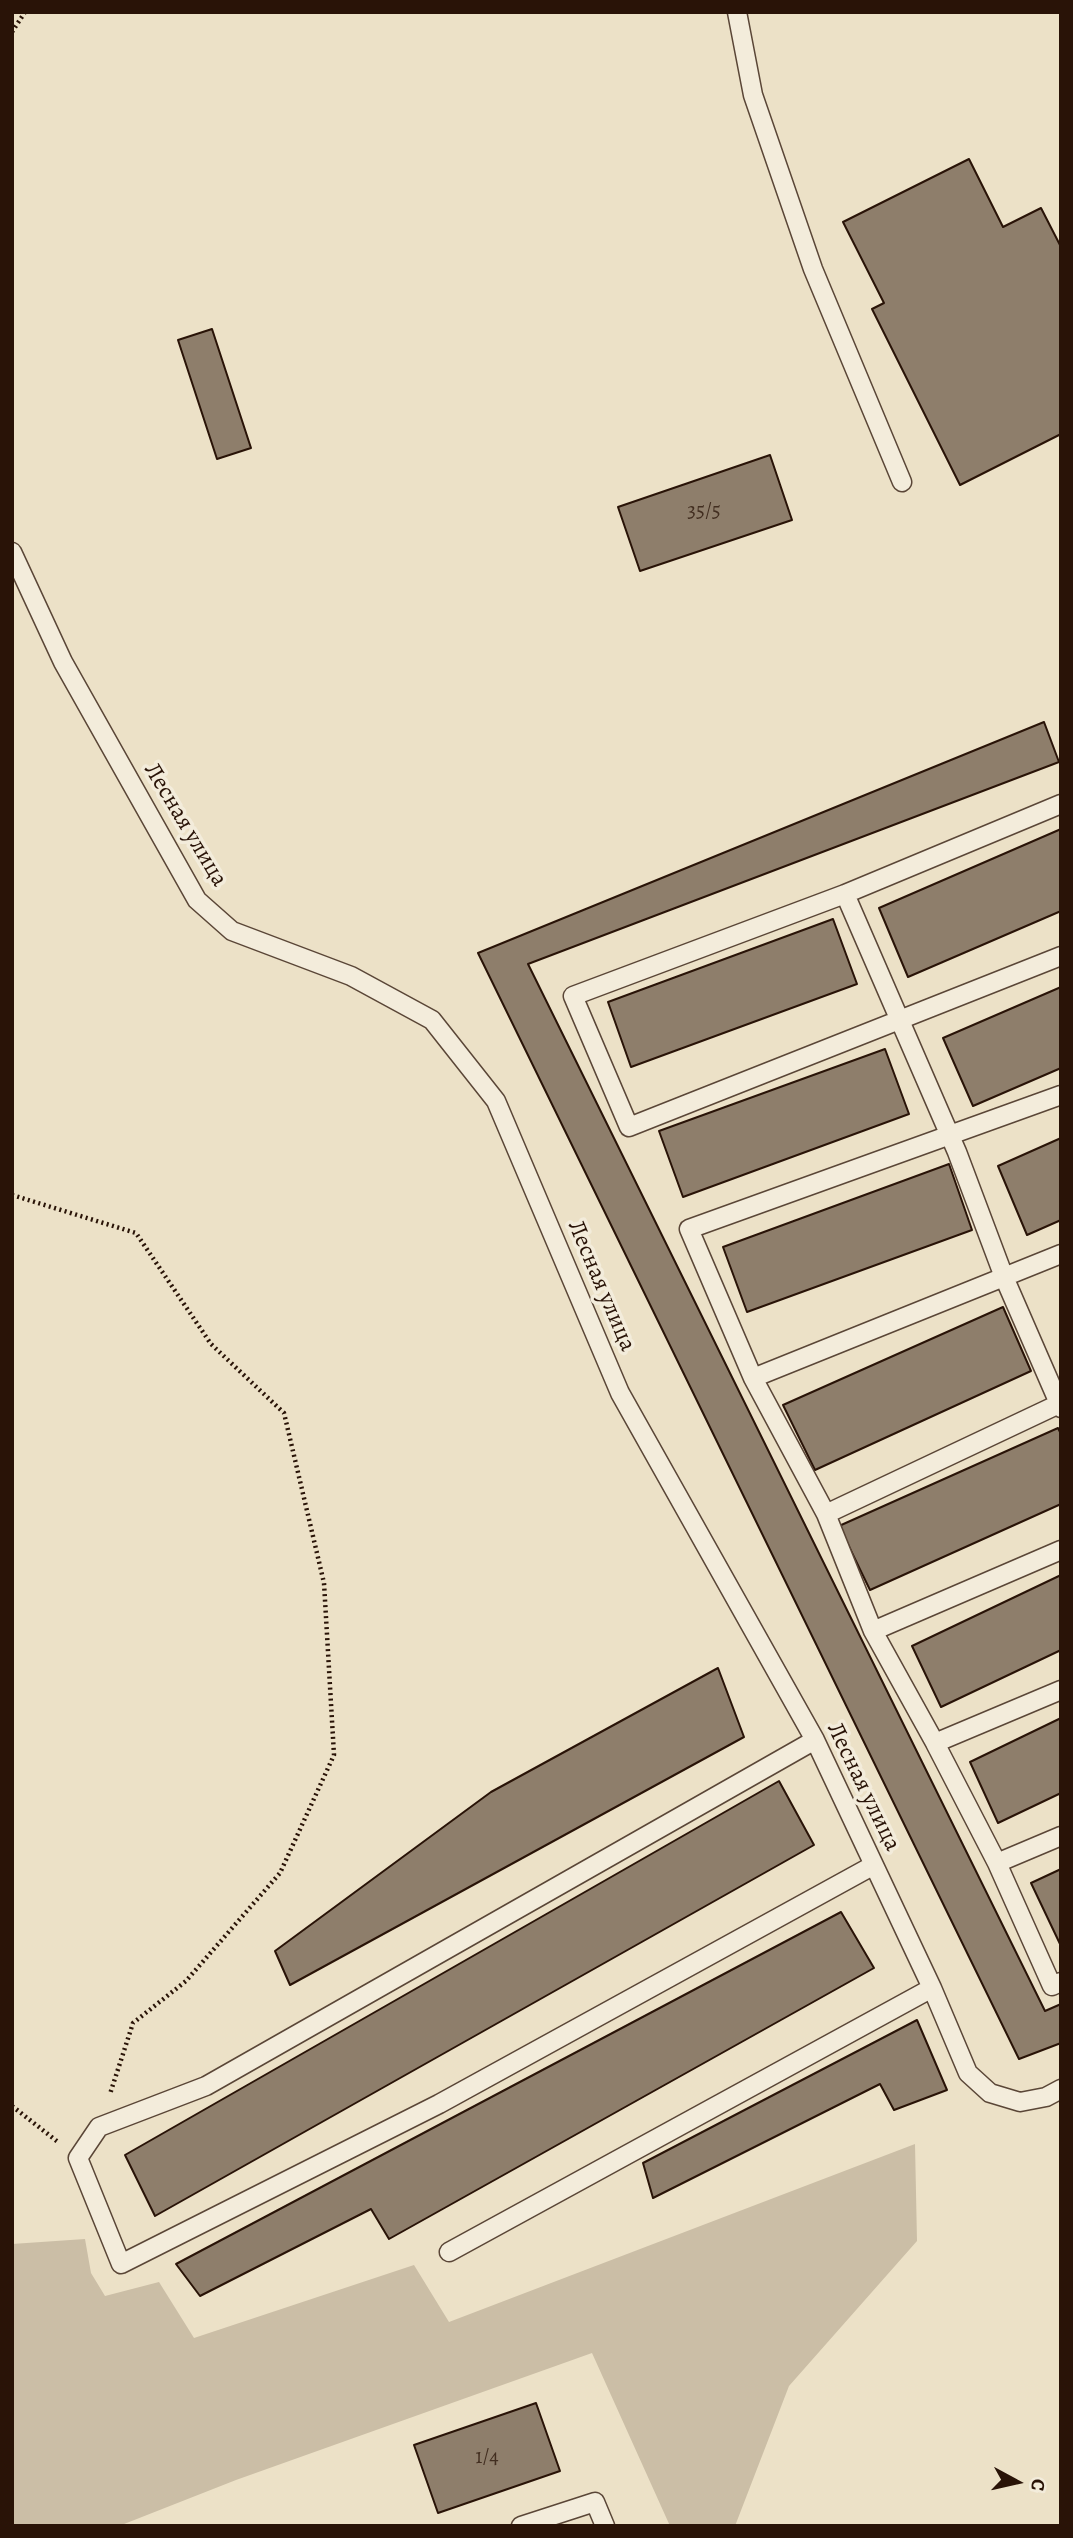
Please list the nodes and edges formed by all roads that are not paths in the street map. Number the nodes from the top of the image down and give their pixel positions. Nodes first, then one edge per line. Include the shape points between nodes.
1 (737, 12) edge
2 (902, 482) dead end
3 (12, 552) edge
4 (1061, 804) edge
5 (845, 894) junction
6 (1061, 956) edge
7 (899, 1020) junction
8 (1061, 1095) edge
9 (948, 1133) junction
10 (1061, 1254) edge
11 (1004, 1277) junction
12 (753, 1378) junction
13 (1060, 1405) edge
14 (825, 1514) junction
15 (1061, 1550) edge
16 (873, 1631) junction
17 (1061, 1690) edge
18 (815, 1740) junction
19 (935, 1744) junction
20 (1061, 1836) edge
21 (997, 1863) junction
22 (874, 1865) junction
23 (1061, 1982) edge
24 (932, 1988) junction
25 (1061, 2089) edge
26 (449, 2252) dead end
27 (521, 2526) edge
28 (605, 2526) edge

1 - 2 lane via 753,95 813,270
3 - 18 lane, Лесная улица via 63,662 197,900 232,932 351,976 432,1020 496,1101 620,1392
4 - 5 lane
5 - 7 lane
5 - 7 lane via 573,996 629,1127
6 - 7 lane
7 - 9 lane
8 - 9 lane
9 - 11 lane
9 - 12 lane via 689,1229
10 - 11 lane
11 - 12 lane
11 - 13 lane
12 - 14 lane
13 - 14 lane
14 - 16 lane
15 - 16 lane
16 - 19 lane
17 - 19 lane
18 - 22 lane, Лесная улица
18 - 22 lane via 206,2086 99,2127 78,2158 121,2263 439,2104
19 - 21 lane
20 - 21 lane
21 - 23 lane via 1052,1986
22 - 24 lane, Лесная улица
24 - 25 lane, Лесная улица via 968,2073 990,2093 1020,2102
24 - 26 lane
27 - 28 lane via 595,2502

